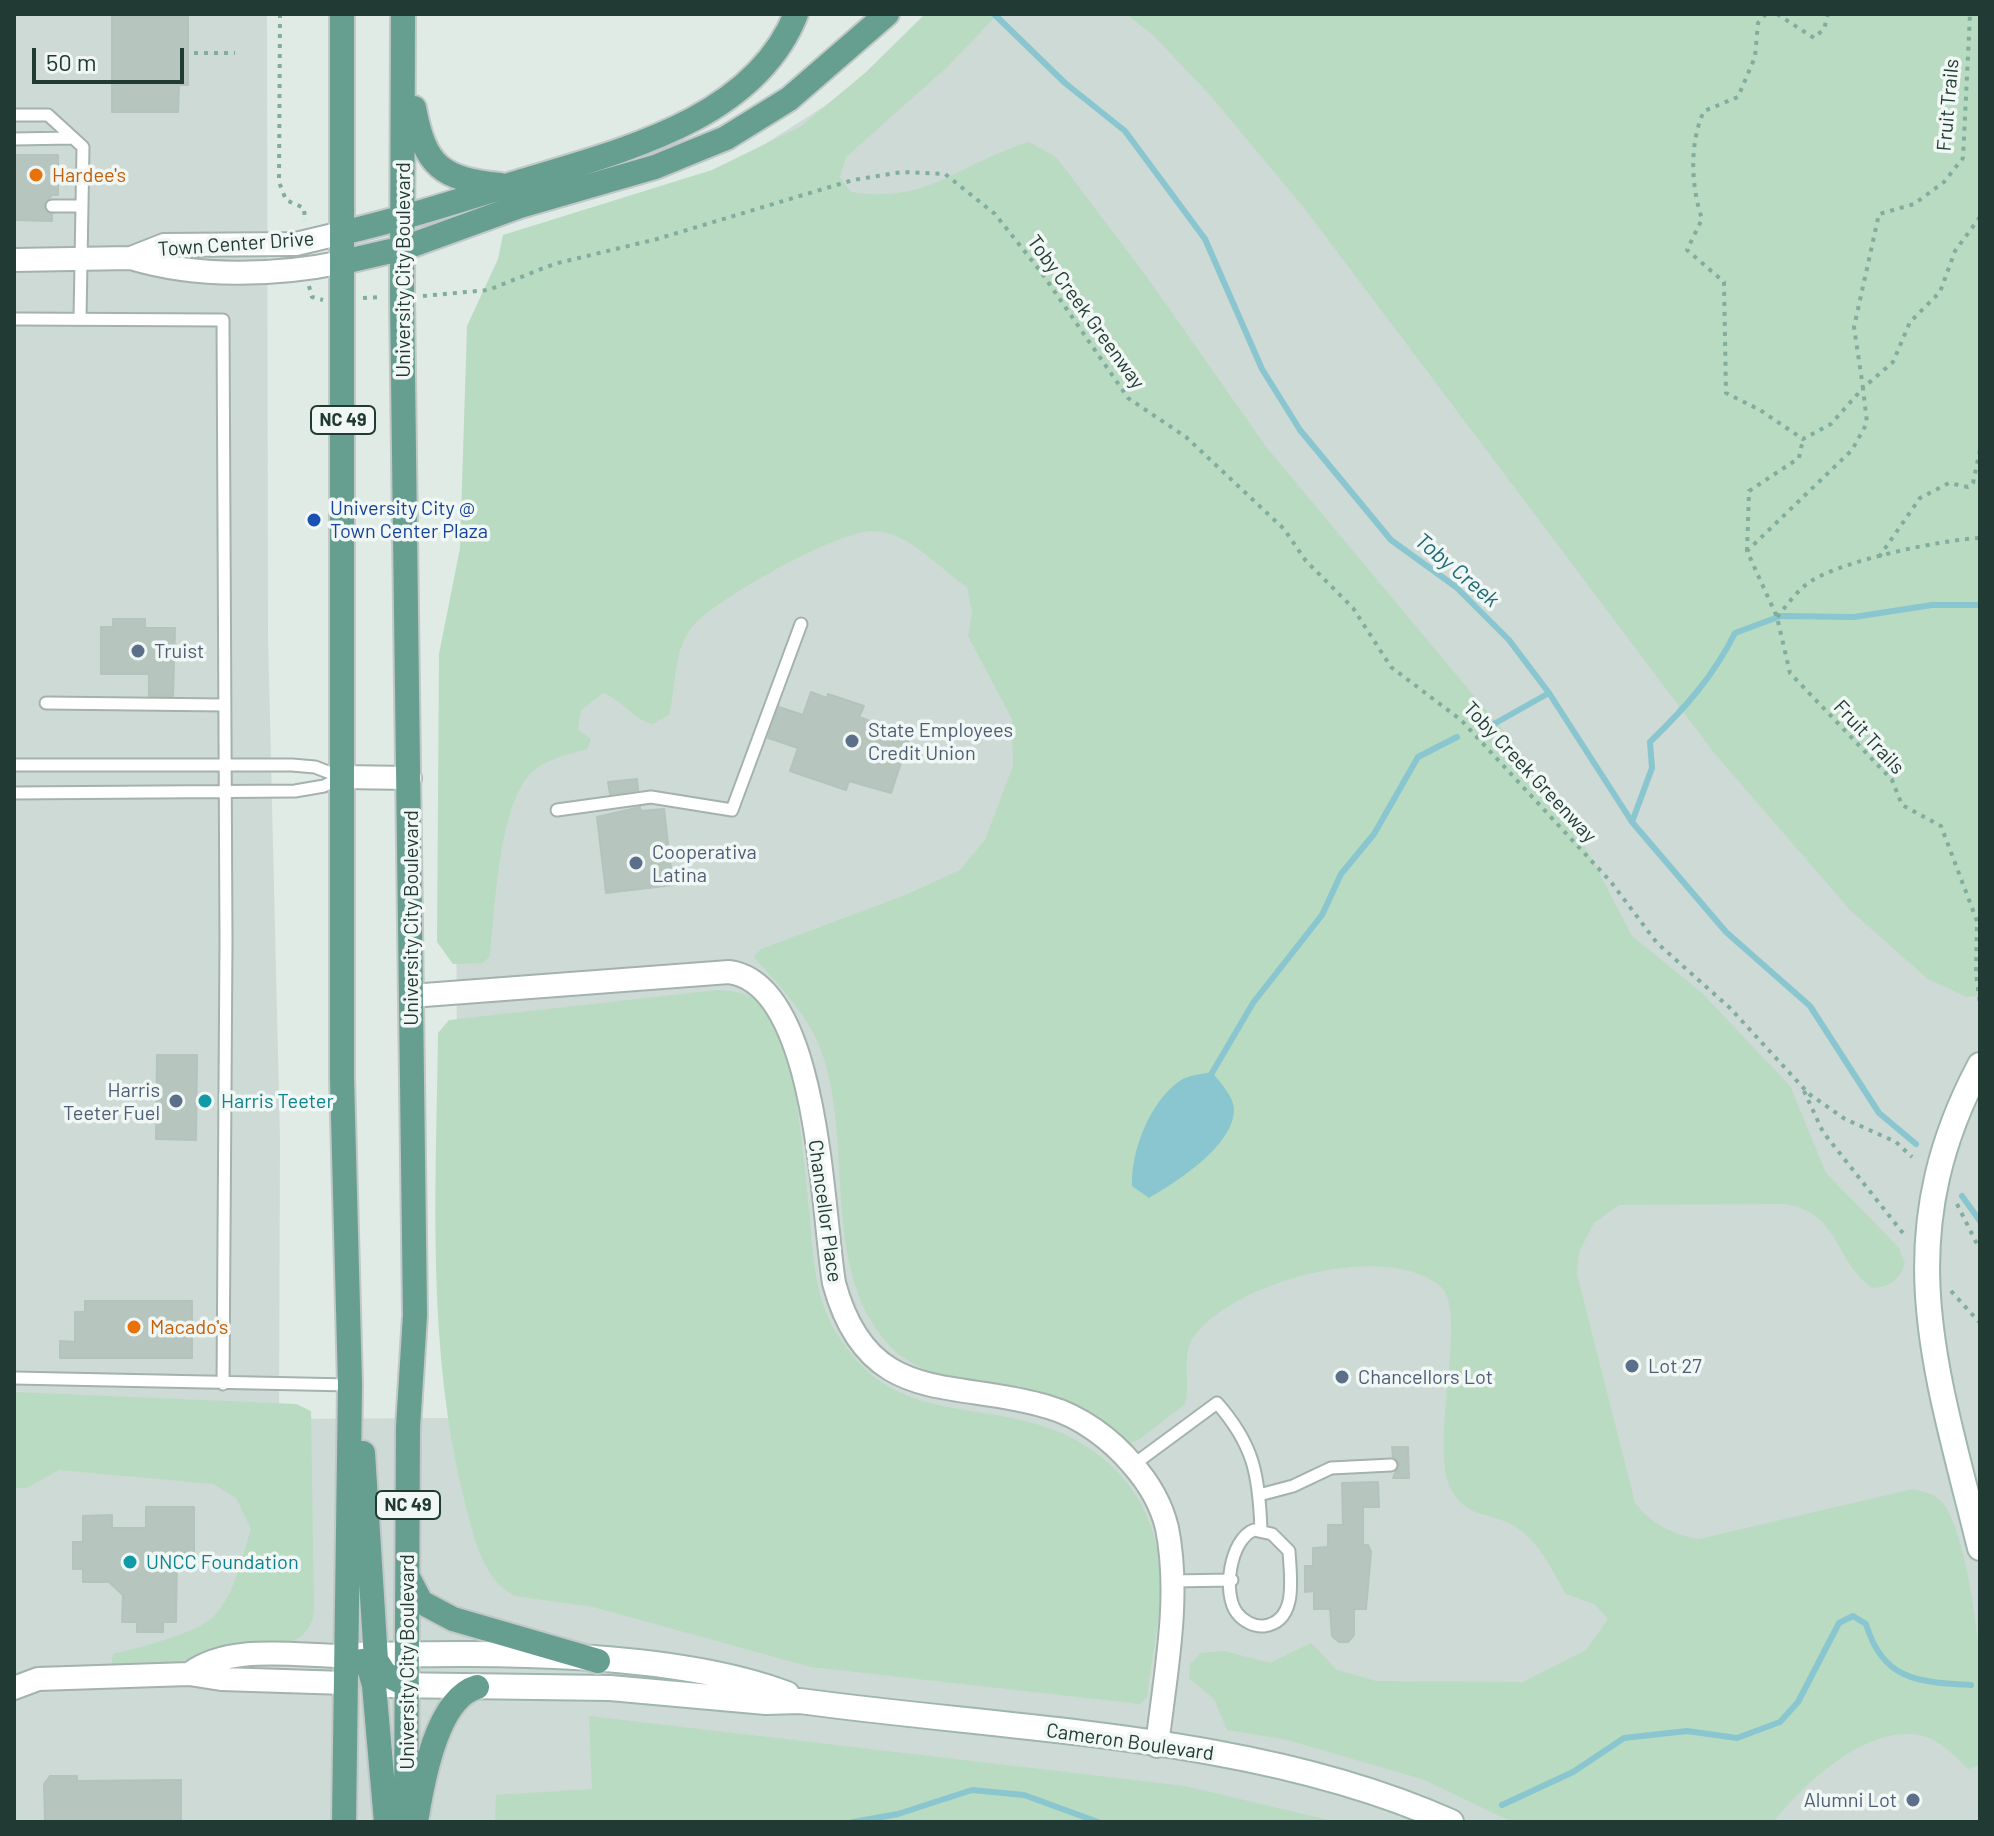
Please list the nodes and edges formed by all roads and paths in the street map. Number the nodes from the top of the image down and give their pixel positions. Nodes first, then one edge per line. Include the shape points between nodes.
1 (280, 14) edge
2 (342, 14) edge
3 (403, 14) edge
4 (796, 14) edge
5 (887, 14) edge
6 (1766, 14) edge
7 (1777, 14) edge
8 (1828, 14) edge
9 (1970, 14) edge
10 (403, 50) junction
11 (194, 53) dead end
12 (235, 53) dead end
13 (14, 115) edge
14 (72, 138) junction
15 (14, 139) edge
16 (506, 186) junction
17 (52, 206) dead end
18 (82, 206) junction
19 (1980, 217) edge
20 (403, 219) junction
21 (305, 223) dead end
22 (342, 233) junction
23 (404, 248) junction
24 (131, 258) junction
25 (81, 259) junction
26 (14, 260) edge
27 (343, 262) junction
28 (309, 287) dead end
29 (430, 296) dead end
30 (365, 298) dead end
31 (377, 298) dead end
32 (320, 300) dead end
33 (14, 319) edge
34 (80, 319) junction
35 (1863, 388) junction
36 (1803, 439) junction
37 (1980, 450) edge
38 (1980, 538) edge
39 (1747, 551) junction
40 (1879, 557) junction
41 (1777, 617) junction
42 (801, 624) dead end
43 (46, 703) dead end
44 (224, 705) junction
45 (14, 765) edge
46 (225, 765) junction
47 (341, 777) junction
48 (410, 778) junction
49 (225, 792) junction
50 (14, 793) edge
51 (557, 810) dead end
52 (411, 996) junction
53 (1980, 1004) edge
54 (1980, 1065) edge
55 (1803, 1089) junction
56 (1912, 1157) dead end
57 (1957, 1204) dead end
58 (1908, 1244) dead end
59 (1980, 1250) edge
60 (1946, 1286) dead end
61 (1980, 1323) edge
62 (14, 1378) edge
63 (223, 1384) junction
64 (350, 1385) junction
65 (1133, 1465) junction
66 (1391, 1465) dead end
67 (1259, 1495) junction
68 (1261, 1530) junction
69 (1980, 1548) edge
70 (408, 1571) junction
71 (1232, 1580) junction
72 (1172, 1581) junction
73 (376, 1655) junction
74 (346, 1656) junction
75 (408, 1656) junction
76 (598, 1661) junction
77 (189, 1674) junction
78 (345, 1683) junction
79 (374, 1685) junction
80 (407, 1685) junction
81 (477, 1687) junction
82 (14, 1688) edge
83 (800, 1701) junction
84 (1157, 1746) junction
85 (344, 1822) edge
86 (386, 1822) edge
87 (406, 1822) edge
88 (416, 1822) edge
89 (1451, 1822) edge

1 - 21 path via 279,182 286,200 304,208
2 - 22 main road, NC 49
3 - 10 main road, University City Boulevard / NC 49
4 - 16 main road via 751,77 705,113 583,163
5 - 23 main road via 789,99 726,138 655,167 520,206
6 - 36 path via 1758,23 1755,57 1738,97 1704,111 1695,131 1696,202 1702,219 1687,250 1724,282 1726,393
7 - 8 path via 1814,38 1824,29
9 - 35 path, Fruit Trails via 1963,158 1944,182 1914,204 1879,214 1874,226 1854,327
10 - 16 main road via 425,153 451,177
10 - 20 main road, University City Boulevard / NC 49
11 - 12 path
13 - 14 lane via 48,115
14 - 15 lane
14 - 18 lane via 83,147
16 - 20 main road
17 - 18 lane
18 - 25 lane
19 - 35 path, Fruit Trails via 1955,251 1940,292 1910,322 1893,362
20 - 22 main road
20 - 23 main road, University City Boulevard / NC 49
22 - 24 street, Town Center Drive via 296,244 164,245
22 - 27 main road, NC 49
23 - 27 main road
23 - 48 main road, University City Boulevard / NC 49
24 - 25 street, Town Center Drive
24 - 27 street, Town Center Drive via 182,271 315,268
25 - 26 street, Town Center Drive
25 - 34 lane
27 - 47 main road, NC 49
28 - 32 path via 312,297
29 - 55 path, Toby Creek Greenway via 488,290 554,264 853,180 902,172 945,174 995,214 1128,398 1186,437 1284,529 1306,561 1353,608 1399,676 1471,729 1611,882 1647,932 1730,1008
30 - 31 path
33 - 34 lane
34 - 44 lane via 223,320
35 - 36 path, Fruit Trails via 1831,424
35 - 39 path, Fruit Trails via 1867,423 1852,450
36 - 39 path, Fruit Trails via 1799,458 1749,491
37 - 40 path via 1973,483 1940,485 1920,498
38 - 40 path
39 - 41 path, Fruit Trails
40 - 41 path via 1813,579
41 - 53 path, Fruit Trails via 1790,673 1892,780 1902,805 1941,826 1977,921
42 - 51 lane via 732,810 651,797
43 - 44 lane
44 - 46 lane
45 - 46 lane
46 - 47 lane via 305,765
46 - 49 lane
47 - 48 street
47 - 49 lane via 310,790
47 - 64 main road, NC 49
48 - 52 main road, University City Boulevard / NC 49
49 - 50 lane
49 - 63 lane
52 - 65 street, Chancellor Place via 694,973 729,972 752,980 780,1011 803,1064 834,1283 846,1318 865,1345 884,1364 923,1383 1059,1410 1100,1434
52 - 70 main road, University City Boulevard / NC 49 via 415,1315
54 - 69 street via 1940,1163 1926,1271 1935,1365
55 - 56 path, Toby Creek Greenway via 1845,1119 1896,1142
55 - 58 path, Toby Creek Greenway via 1823,1132
57 - 59 path
60 - 61 path
62 - 63 lane
63 - 64 lane
64 - 73 main road via 362,1441
64 - 74 main road, NC 49
65 - 67 lane via 1217,1403 1246,1440
65 - 72 street, Chancellor Place via 1163,1514
66 - 67 lane via 1331,1468
67 - 68 lane
68 - 71 lane via 1248,1532 1237,1543
68 - 71 lane via 1289,1551 1288,1609 1267,1625 1248,1622 1234,1609
70 - 75 main road, University City Boulevard / NC 49
70 - 76 main road, NC 49 via 414,1594 434,1611
71 - 72 lane
72 - 84 street, Chancellor Place
73 - 74 street, Cameron Boulevard
73 - 75 street, Cameron Boulevard
73 - 80 main road via 385,1674
74 - 77 street via 224,1657 204,1662
74 - 78 main road, NC 49
74 - 79 main road via 366,1664
75 - 76 street, Cameron Boulevard
75 - 80 main road, University City Boulevard / NC 49
76 - 83 street, Cameron Boulevard via 735,1680
77 - 78 street
77 - 82 street via 43,1679
78 - 79 street, Cameron Boulevard
78 - 85 main road, NC 49
79 - 80 street, Cameron Boulevard
79 - 86 main road
80 - 81 street, Cameron Boulevard
80 - 87 main road, University City Boulevard / NC 49
81 - 83 street, Cameron Boulevard via 610,1688
81 - 88 main road via 456,1700 441,1726
83 - 84 street, Cameron Boulevard
84 - 89 street, Cameron Boulevard via 1321,1776

